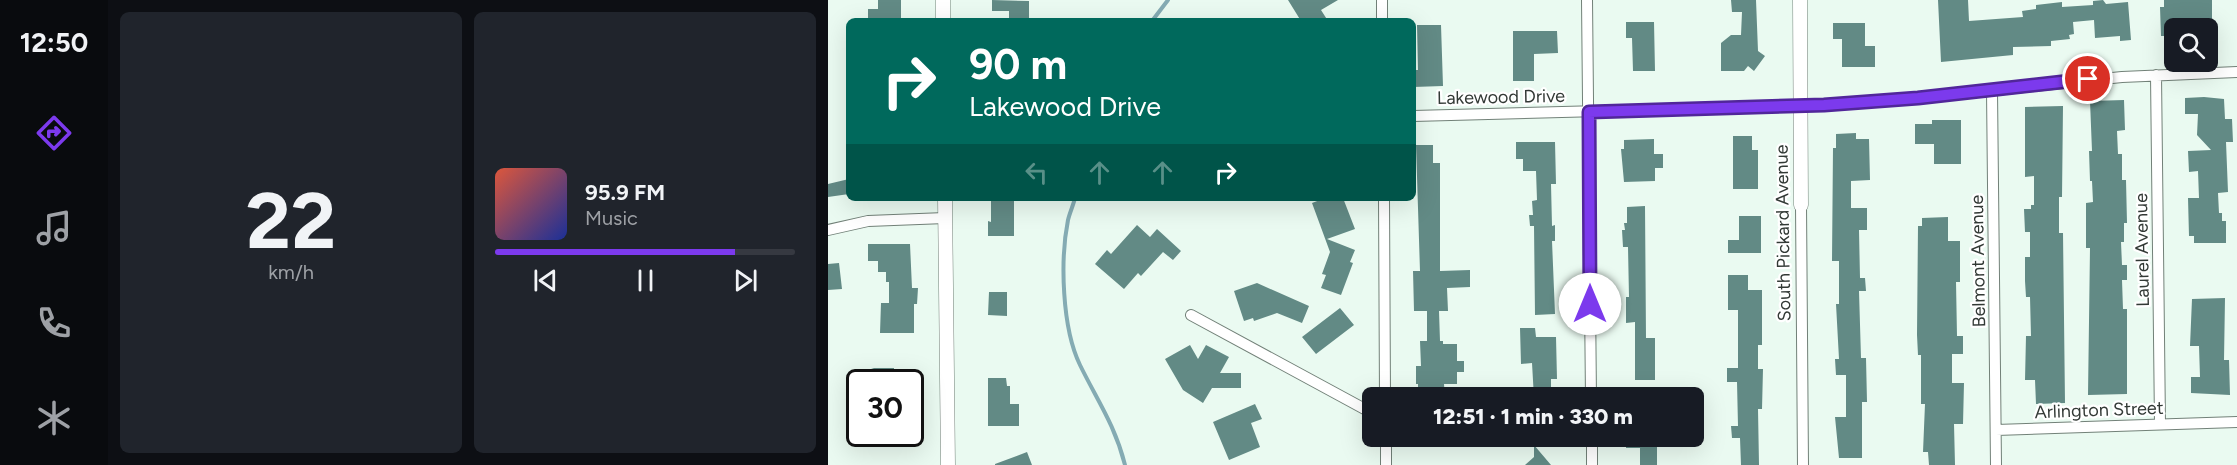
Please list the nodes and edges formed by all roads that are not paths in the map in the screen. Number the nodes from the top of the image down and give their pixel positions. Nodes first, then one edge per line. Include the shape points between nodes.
1 (943, 0) edge
2 (1382, 0) edge
3 (1587, 0) edge
4 (1800, 0) edge
5 (943, 18) edge
6 (1382, 18) edge
7 (2237, 72) edge
8 (2156, 75) junction
9 (1992, 91) junction
10 (1800, 105) junction
11 (1589, 112) junction
12 (1416, 116) edge
13 (945, 201) edge
14 (1383, 201) edge
15 (1800, 205) joint
16 (945, 218) junction
17 (828, 230) edge
18 (1191, 315) dead end
19 (1385, 387) edge
20 (1591, 387) edge
21 (1362, 408) edge
22 (2237, 422) edge
23 (2160, 424) junction
24 (1996, 430) junction
25 (1386, 447) edge
26 (1592, 447) edge
27 (948, 465) edge
28 (1386, 465) edge
29 (1592, 465) edge
30 (1803, 465) edge
31 (1995, 465) edge

1 - 5 street
2 - 6 street
3 - 11 street
4 - 10 street, South Pickard Avenue
7 - 8 street, Lakewood Drive
8 - 9 street, Lakewood Drive
8 - 23 street, Laurel Avenue
9 - 10 street, Lakewood Drive
9 - 24 street, Belmont Avenue
10 - 11 street, Lakewood Drive
10 - 15 street, South Pickard Avenue
11 - 12 street, Lakewood Drive
11 - 20 street
13 - 16 street
14 - 19 street
15 - 30 street, South Pickard Avenue
16 - 17 street via 868,221
16 - 27 street
18 - 21 street
22 - 23 street, Arlington Street
23 - 24 street, Arlington Street
24 - 31 street
25 - 28 street
26 - 29 street

